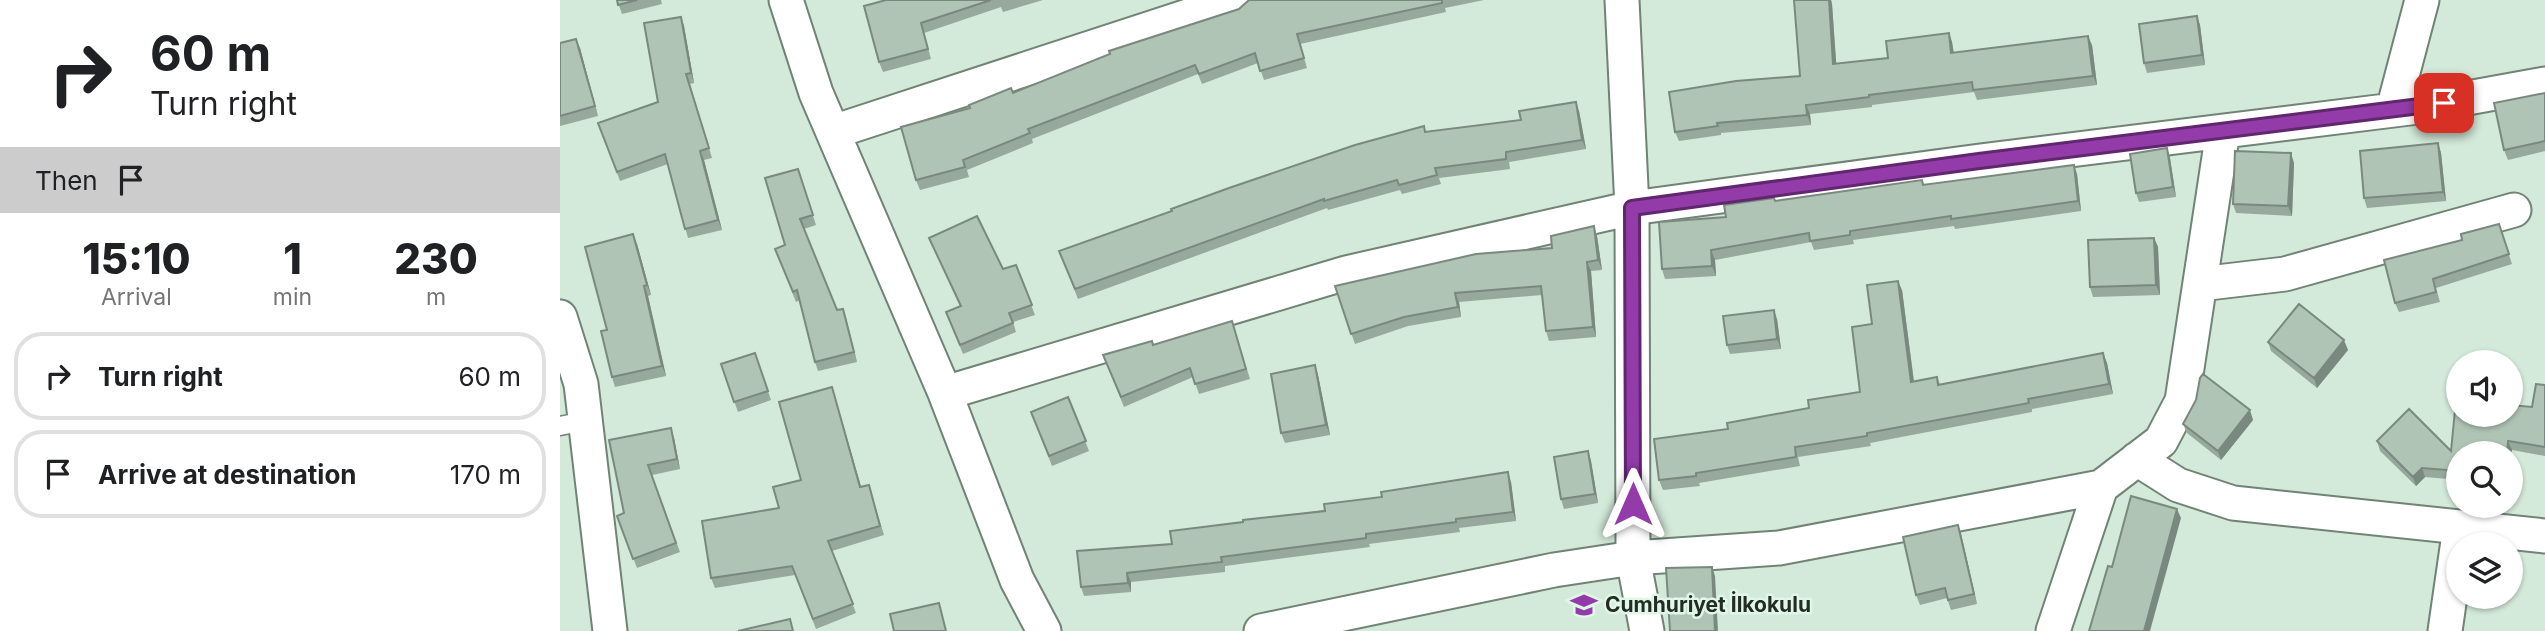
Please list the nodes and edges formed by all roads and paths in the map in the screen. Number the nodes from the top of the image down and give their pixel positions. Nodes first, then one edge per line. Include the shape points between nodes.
1 (786, 0) edge
2 (1237, 0) edge
3 (1622, 0) edge
4 (2422, 0) edge
5 (2545, 85) edge
6 (2393, 110) junction
7 (2222, 131) junction
8 (833, 132) junction
9 (1632, 208) junction
10 (2514, 210) dead end
11 (2200, 284) junction
12 (560, 317) edge
13 (945, 393) junction
14 (572, 424) edge
15 (2137, 459) junction
16 (2101, 487) junction
17 (2460, 527) junction
18 (2545, 536) edge
19 (1633, 558) junction
20 (610, 631) edge
21 (1044, 631) edge
22 (1261, 631) edge
23 (1647, 631) edge
24 (2053, 631) edge
25 (2445, 631) edge

1 - 8 street
2 - 8 street
3 - 9 street
4 - 6 street
5 - 6 street
6 - 7 street
7 - 9 street
7 - 11 street
8 - 13 street
9 - 13 street via 1346,273
9 - 19 street
10 - 11 street via 2285,274
11 - 15 street via 2182,401 2161,441
12 - 14 street via 580,384
13 - 21 street via 1017,580
14 - 20 street
15 - 16 street
15 - 17 street via 2178,485 2233,503
16 - 19 street via 1779,548
16 - 24 street
17 - 18 street
17 - 25 street
19 - 22 street
19 - 23 street

